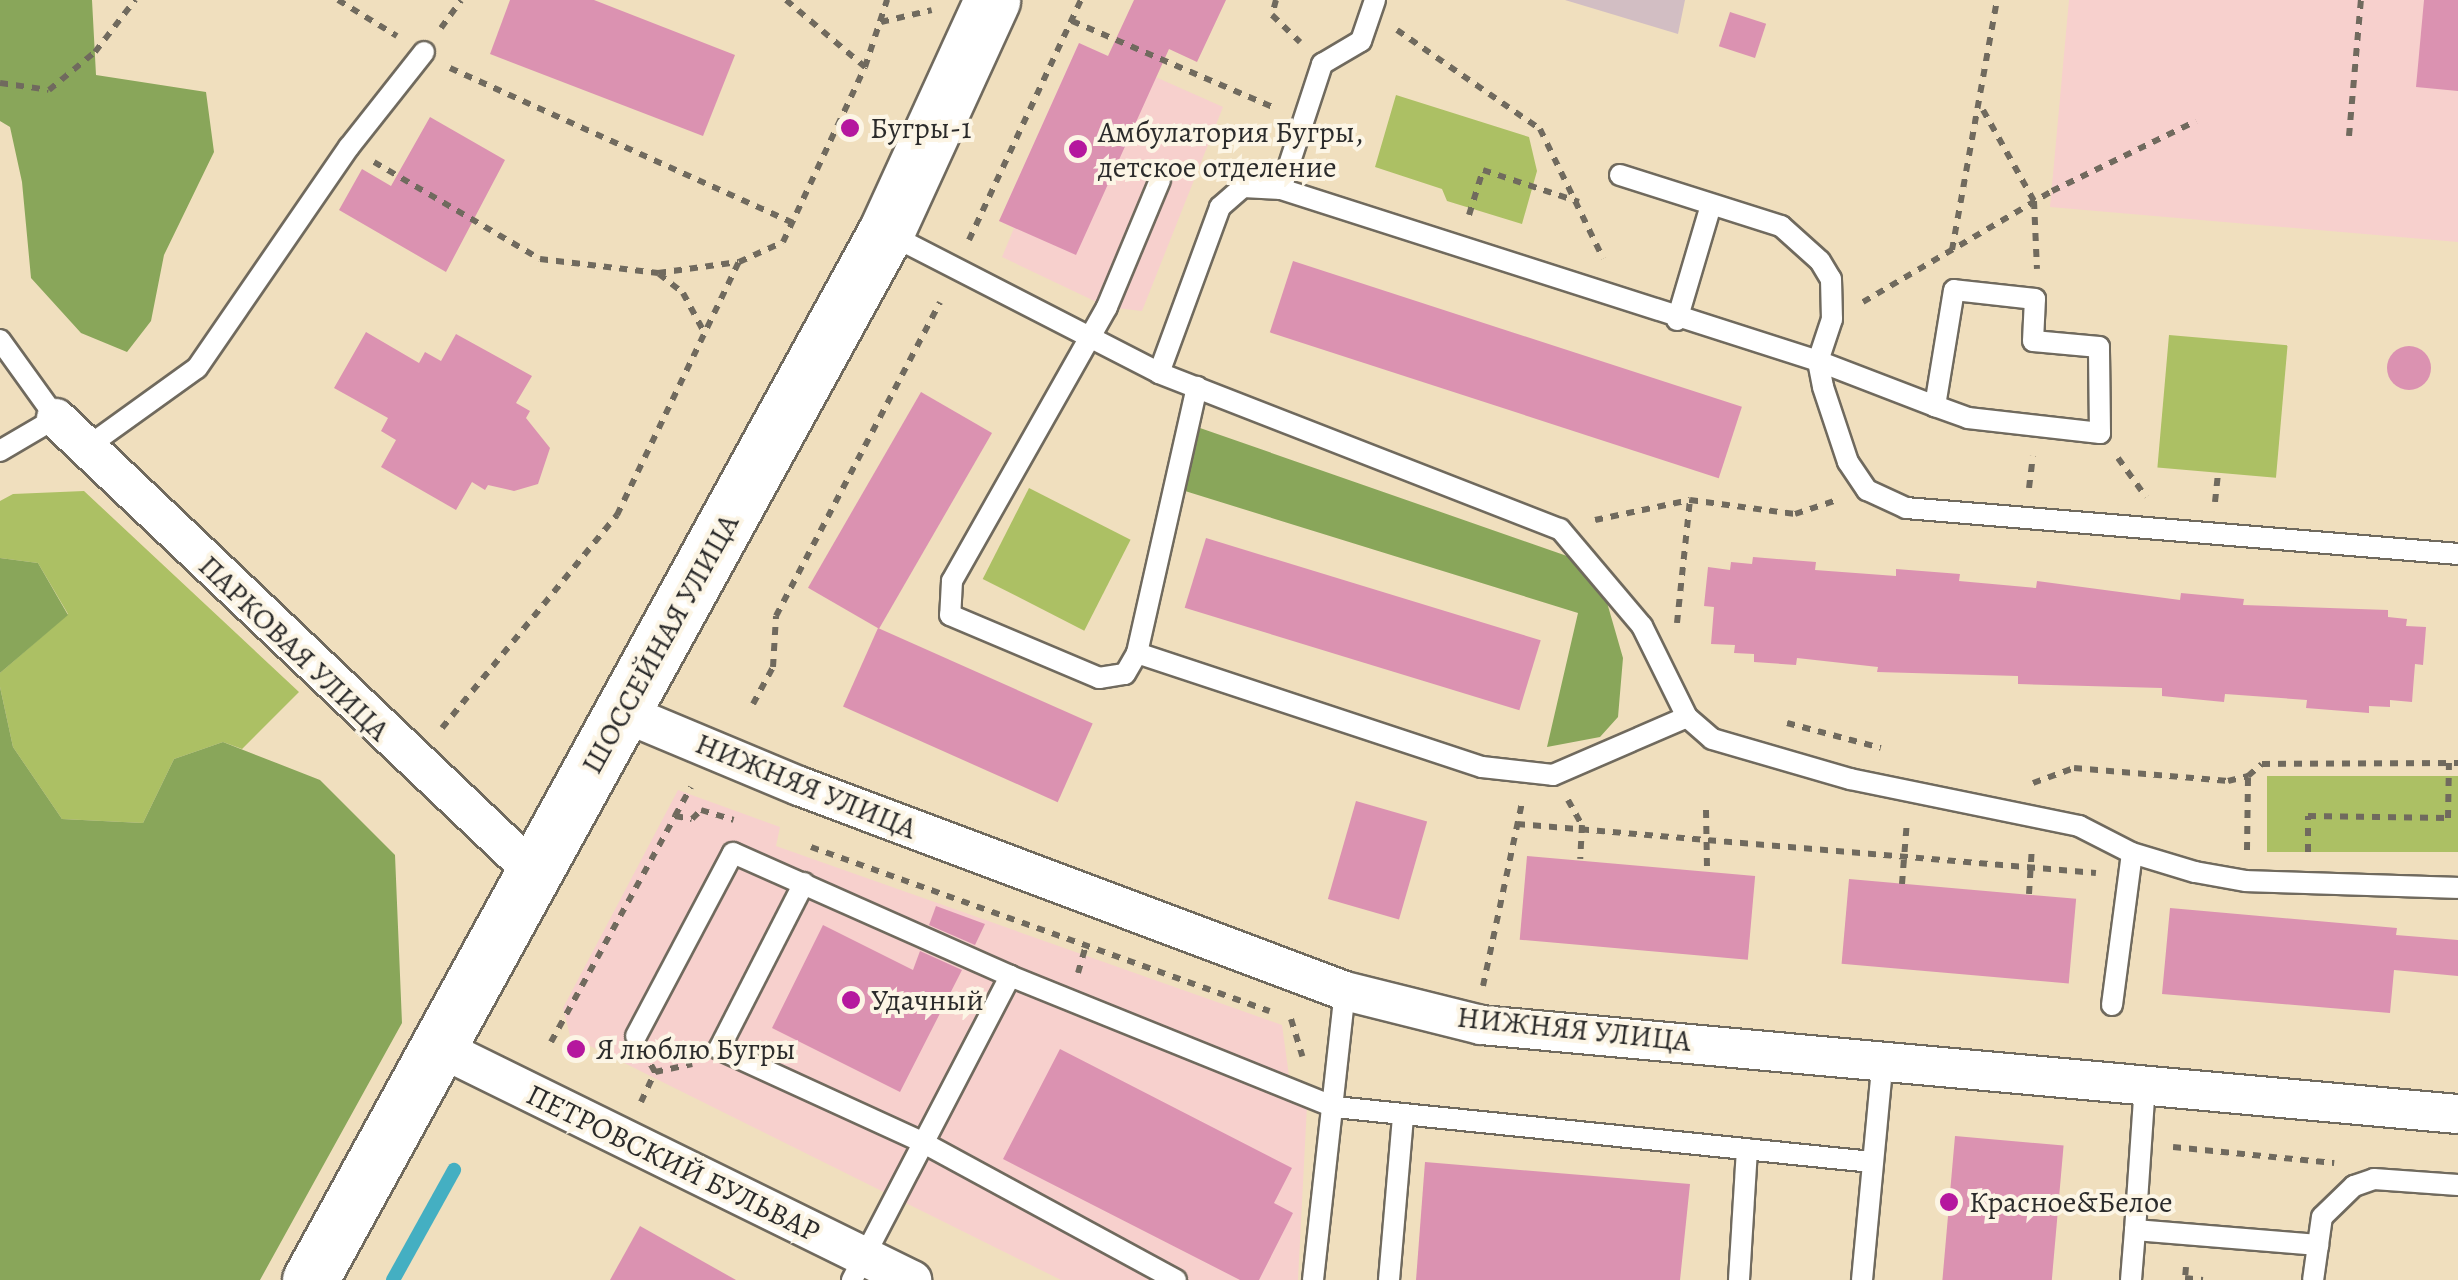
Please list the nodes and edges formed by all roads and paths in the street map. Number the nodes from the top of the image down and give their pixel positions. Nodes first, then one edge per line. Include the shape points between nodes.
1 (135, 0) edge
2 (338, 0) edge
3 (786, 0) edge
4 (887, 0) edge
5 (1081, 0) edge
6 (1276, 0) edge
7 (1997, 0) edge
8 (2361, 0) edge
9 (971, 3) edge
10 (1372, 8) edge
11 (1072, 21) junction
12 (880, 22) junction
13 (424, 52) junction
14 (1322, 64) junction
15 (865, 67) junction
16 (0, 83) edge
17 (1982, 109) junction
18 (1304, 120) junction
19 (2196, 121) dead end
20 (2349, 136) dead end
21 (349, 147) junction
22 (1620, 176) dead end
23 (1160, 180) dead end
24 (1281, 189) junction
25 (2034, 201) junction
26 (1580, 202) junction
27 (1711, 205) junction
28 (793, 223) junction
29 (886, 232) junction
30 (966, 246) dead end
31 (1458, 248) junction
32 (1951, 251) junction
33 (739, 262) junction
34 (658, 273) junction
35 (2035, 299) junction
36 (940, 302) dead end
37 (1622, 302) junction
38 (1832, 319) junction
39 (1677, 320) junction
40 (704, 332) junction
41 (0, 340) edge
42 (1089, 342) junction
43 (1818, 362) junction
44 (1159, 373) junction
45 (1198, 387) junction
46 (1934, 406) junction
47 (56, 418) junction
48 (2036, 426) junction
49 (2100, 432) junction
50 (88, 447) junction
51 (0, 451) edge
52 (1867, 490) junction
53 (1690, 500) junction
54 (2025, 519) junction
55 (1597, 532) dead end
56 (2172, 533) junction
57 (2458, 554) edge
58 (1138, 653) junction
59 (1670, 675) junction
60 (753, 704) dead end
61 (622, 712) junction
62 (1687, 717) junction
63 (1784, 722) dead end
64 (1894, 752) dead end
65 (2454, 763) edge
66 (413, 764) junction
67 (1528, 772) junction
68 (2248, 776) junction
69 (691, 787) dead end
70 (2022, 787) dead end
71 (1909, 791) junction
72 (1706, 810) dead end
73 (675, 816) junction
74 (2034, 817) junction
75 (744, 824) dead end
76 (1518, 824) junction
77 (1582, 825) junction
78 (1710, 838) junction
79 (2132, 853) junction
80 (1904, 856) junction
81 (1580, 859) dead end
82 (2030, 867) junction
83 (1707, 870) dead end
84 (535, 873) junction
85 (2127, 876) junction
86 (2246, 881) junction
87 (804, 883) junction
88 (2308, 883) junction
89 (1902, 884) dead end
90 (2458, 888) edge
91 (2028, 894) dead end
92 (1086, 945) dead end
93 (1077, 974) dead end
94 (1010, 976) junction
95 (1344, 990) junction
96 (2112, 1005) dead end
97 (1481, 1024) junction
98 (636, 1036) joint
99 (551, 1042) dead end
100 (434, 1045) junction
101 (1884, 1056) junction
102 (2144, 1084) junction
103 (1334, 1107) junction
104 (639, 1108) dead end
105 (2458, 1114) edge
106 (1403, 1117) junction
107 (922, 1142) junction
108 (2140, 1143) junction
109 (1748, 1149) junction
110 (1872, 1162) junction
111 (2356, 1165) dead end
112 (2458, 1185) edge
113 (2135, 1230) junction
114 (2318, 1246) junction
115 (858, 1269) edge
116 (310, 1280) edge
117 (912, 1280) edge
118 (1176, 1280) edge
119 (1313, 1280) edge
120 (1389, 1280) edge
121 (1738, 1280) edge
122 (1862, 1280) edge
123 (2131, 1280) edge
124 (2313, 1280) edge

1 - 16 path via 95,52 49,90
2 - 13 path
3 - 15 path
4 - 12 path
5 - 11 path
6 - 14 path via 1272,14
7 - 17 path
8 - 20 path
9 - 12 path
9 - 29 main road, ШОССЕЙНАЯ УЛИЦА
10 - 14 lane via 1361,40
10 - 26 path via 1540,129
11 - 18 path
11 - 30 path
12 - 15 path
13 - 21 lane
13 - 28 path via 480,86
14 - 18 lane
15 - 28 path
17 - 25 path
17 - 32 path
18 - 24 lane
19 - 25 path
21 - 34 path via 540,259
21 - 50 lane via 198,368
22 - 27 lane
23 - 42 lane
24 - 31 lane
24 - 44 lane via 1243,186 1220,206
25 - 32 path
25 - 35 path
26 - 31 path via 1483,170
26 - 37 path
27 - 38 lane via 1781,226 1820,260 1831,279
27 - 39 lane
28 - 33 path via 784,242
29 - 42 lane
29 - 61 main road, ШОССЕЙНАЯ УЛИЦА
31 - 37 lane
32 - 38 path
33 - 34 path
33 - 40 path
34 - 40 path via 684,293
35 - 46 lane via 1954,290
35 - 49 lane via 2033,342 2099,347
36 - 60 path via 776,616 773,668
37 - 39 lane
38 - 43 lane
39 - 43 lane
40 - 66 path via 618,515
41 - 47 lane
42 - 44 lane
42 - 58 lane via 952,582 950,615 1099,678 1124,674
43 - 46 lane
43 - 52 lane via 1848,462
44 - 45 lane
45 - 58 lane
45 - 59 lane via 1560,529 1604,575
46 - 48 lane via 1968,418
47 - 50 street, ПАРКОВАЯ УЛИЦА
47 - 51 lane
48 - 49 lane
48 - 54 path
49 - 56 path
50 - 66 street, ПАРКОВАЯ УЛИЦА
52 - 53 path via 1794,514
52 - 54 lane via 1906,508
53 - 55 path via 1587,522
53 - 59 path
54 - 56 lane
56 - 57 lane
58 - 67 lane via 1482,767
59 - 62 lane
61 - 84 main road, ШОССЕЙНАЯ УЛИЦА
61 - 95 street, НИЖНЯЯ УЛИЦА via 799,786
62 - 67 lane via 1554,775
62 - 71 lane via 1712,738
63 - 64 path
65 - 68 path via 2262,764
65 - 88 path via 2448,818 2308,816
66 - 84 street, ПАРКОВАЯ УЛИЦА
67 - 76 path
68 - 70 path via 2228,781 2074,768
68 - 86 path
69 - 73 path
71 - 74 lane
71 - 80 path
72 - 78 path
73 - 75 path via 692,818 701,810
73 - 99 path
74 - 79 lane via 2079,826
74 - 82 path
76 - 77 path
76 - 97 path via 1484,976
77 - 78 path
77 - 81 path
78 - 80 path
78 - 83 path
79 - 85 lane
79 - 86 lane
80 - 82 path
80 - 89 path
82 - 85 path
82 - 91 path
84 - 100 main road, ШОССЕЙНАЯ УЛИЦА
85 - 96 lane
86 - 88 lane
87 - 94 lane
87 - 98 lane via 733,854
87 - 107 lane via 718,1049
88 - 90 lane
92 - 93 path
94 - 103 lane
94 - 107 lane
95 - 97 street, НИЖНЯЯ УЛИЦА
95 - 103 lane
97 - 101 street, НИЖНЯЯ УЛИЦА
98 - 104 path via 655,1072
100 - 115 street, ПЕТРОВСКИЙ БУЛЬВАР
100 - 116 main road, ШОССЕЙНАЯ УЛИЦА
101 - 102 street, НИЖНЯЯ УЛИЦА
101 - 110 lane
102 - 105 street, НИЖНЯЯ УЛИЦА
102 - 108 lane
103 - 106 lane
103 - 119 lane
106 - 109 lane
106 - 120 lane
107 - 115 lane
107 - 118 lane
108 - 111 path
108 - 113 lane
109 - 110 lane
109 - 121 lane
110 - 122 lane
112 - 114 lane via 2374,1179 2354,1186 2322,1217
113 - 114 lane
113 - 123 lane
114 - 124 lane
115 - 117 street, ПЕТРОВСКИЙ БУЛЬВАР

